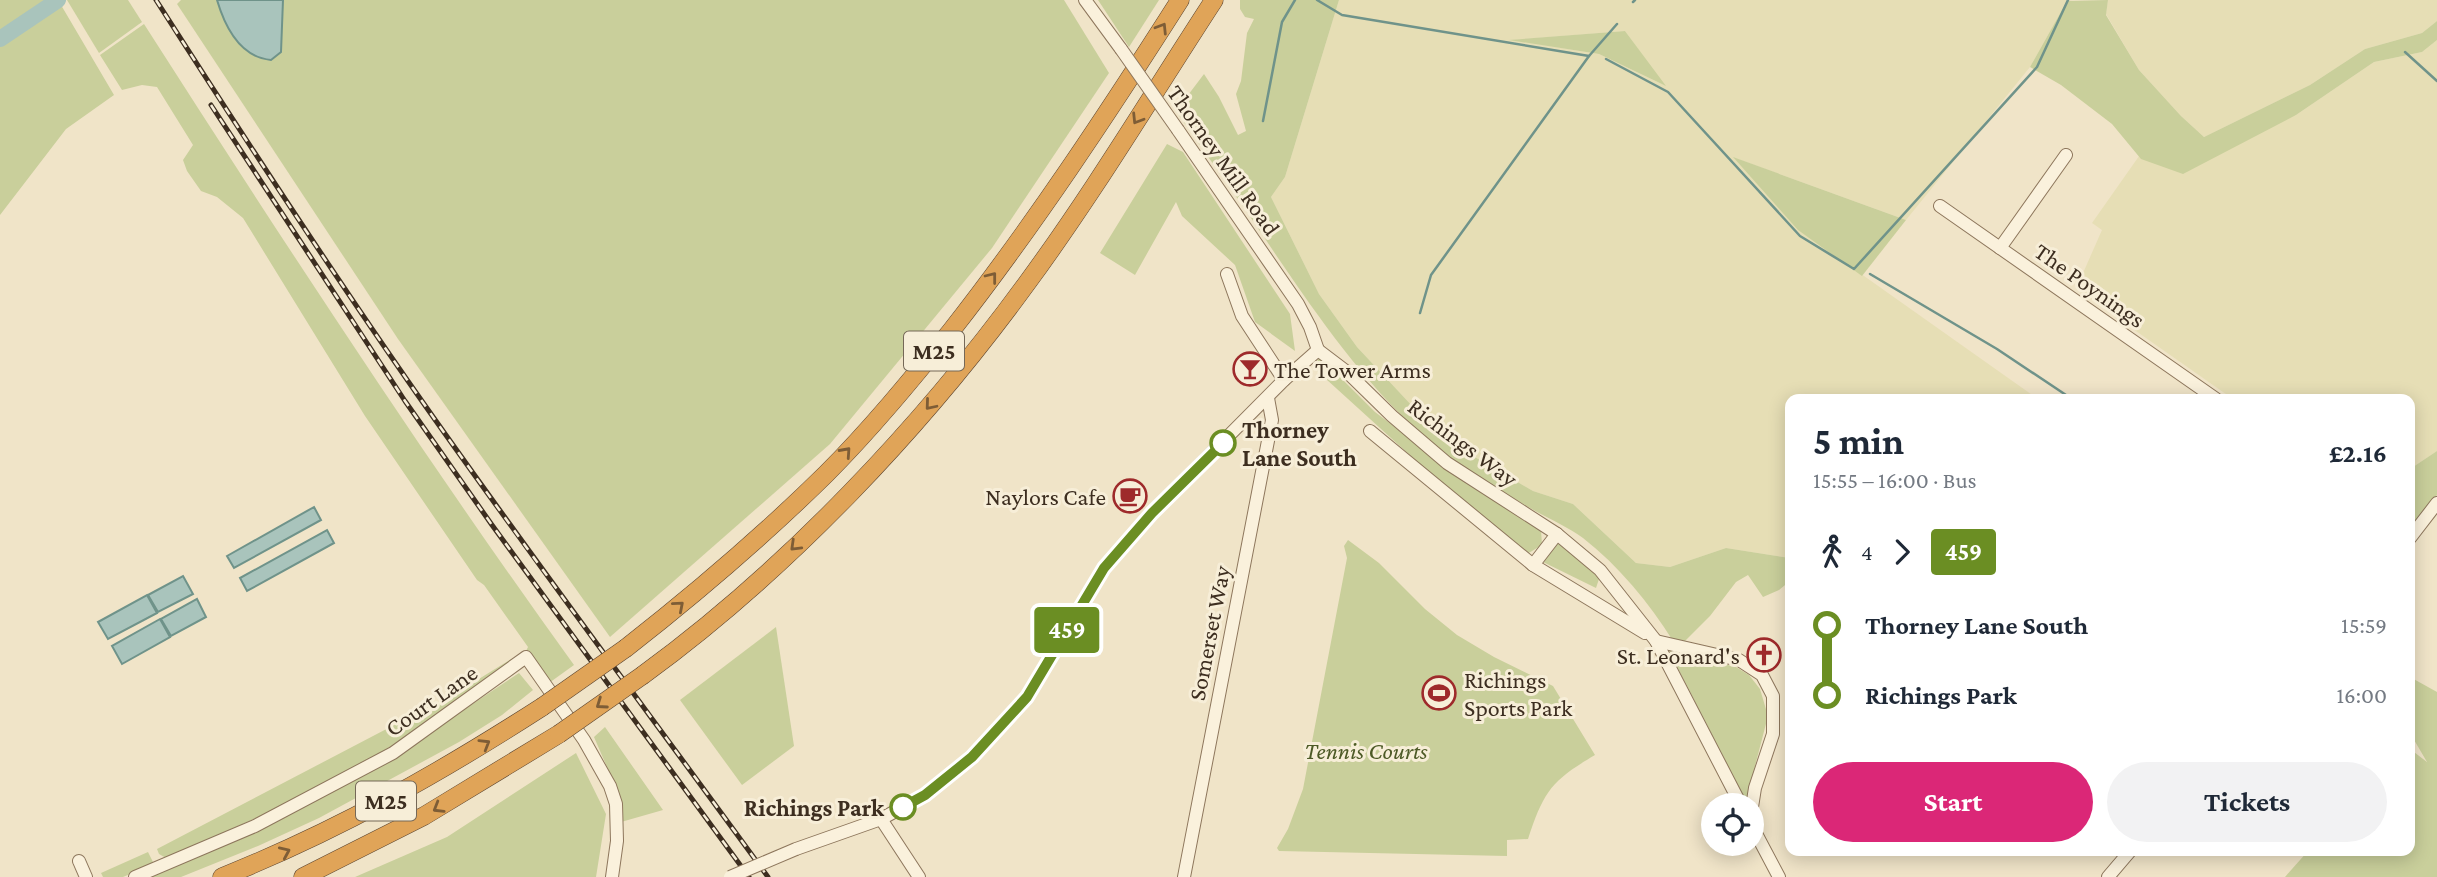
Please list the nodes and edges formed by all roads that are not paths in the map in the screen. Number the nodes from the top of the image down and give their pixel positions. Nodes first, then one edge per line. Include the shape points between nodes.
1 (1085, 0) edge
2 (1180, 0) edge
3 (1214, 0) edge
4 (2066, 155) dead end
5 (1940, 206) dead end
6 (2000, 248) junction
7 (1227, 274) dead end
8 (1318, 350) junction
9 (1284, 380) junction
10 (2209, 394) edge
11 (1268, 398) junction
12 (1370, 432) dead end
13 (2437, 503) edge
14 (2415, 532) edge
15 (1557, 534) junction
16 (1533, 565) junction
17 (1655, 640) junction
18 (1735, 793) edge
19 (1754, 793) edge
20 (881, 819) junction
21 (1764, 849) edge
22 (2126, 856) edge
23 (79, 861) dead end
24 (86, 877) edge
25 (135, 877) edge
26 (222, 877) edge
27 (303, 877) edge
28 (612, 877) edge
29 (729, 877) edge
30 (919, 877) edge
31 (1184, 877) edge
32 (1779, 877) edge
33 (2108, 877) edge

1 - 8 street, Thorney Mill Road, bridge via 1298,304
26 -> 2 highway, M25, bridge via 287,851 408,790 542,707 672,612 777,520 902,390 1031,225
3 -> 27 highway, M25, bridge via 1027,283 952,379 859,483 790,551 682,646 559,734 424,816
4 - 6 street
5 - 6 street, The Poynings
6 - 10 street, The Poynings
7 - 9 street via 1241,316
8 - 9 street
8 - 15 street, Richings Way via 1447,463
9 - 11 street
11 - 20 street via 1152,513 1104,568 1027,697 972,757 925,795
11 - 31 street, Somerset Way via 1272,420
12 - 16 street, Richings Way
13 - 14 street
15 - 16 street
15 - 17 street, Richings Way via 1600,570
16 - 17 street, Richings Way
17 - 18 street, Richings Way
17 - 19 street via 1739,660 1762,675 1773,696 1773,734
20 - 29 street, bridge
20 - 30 street
21 - 32 street
22 - 33 street
23 - 24 street
25 - 28 street, Court Lane via 255,826 393,753 526,657 610,786 616,804

